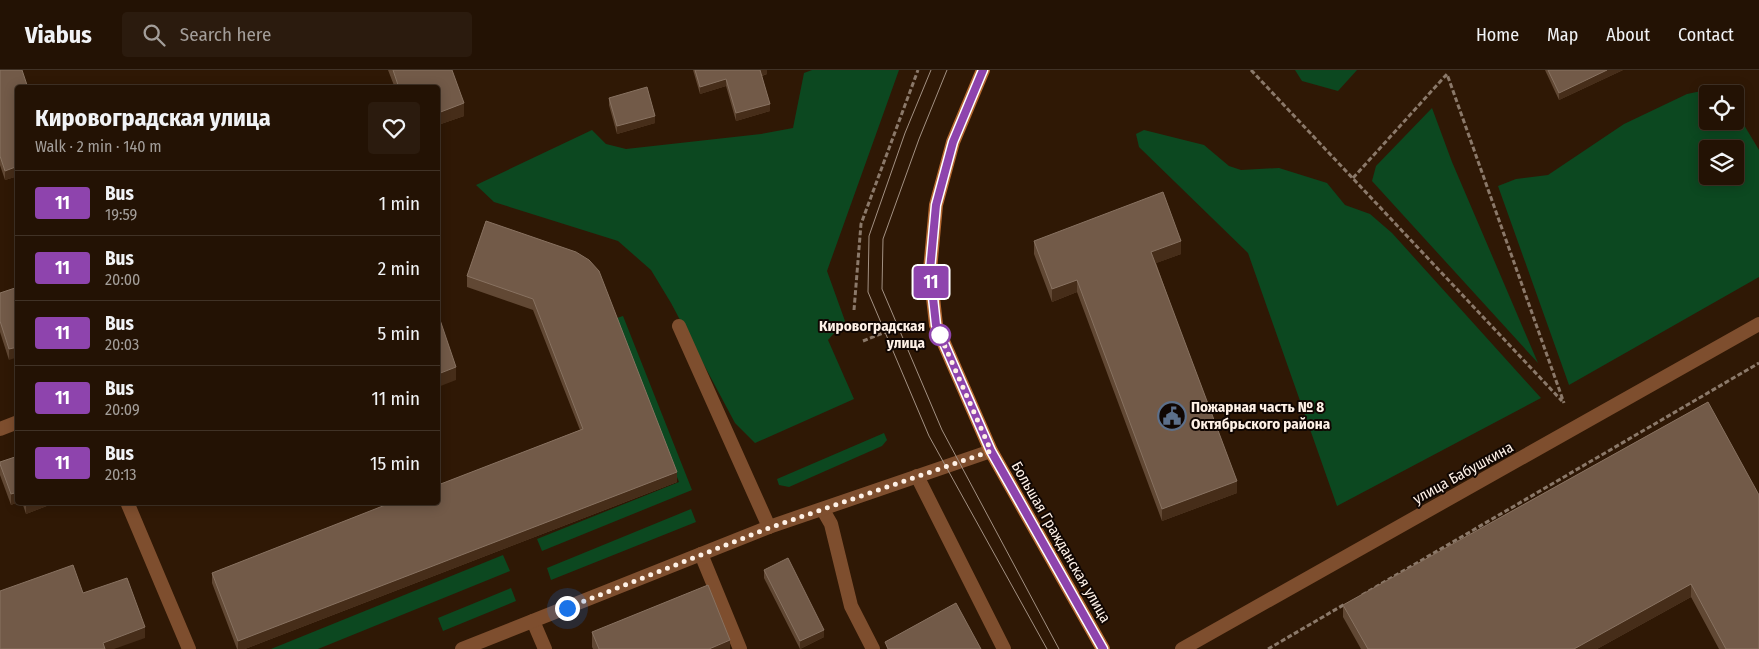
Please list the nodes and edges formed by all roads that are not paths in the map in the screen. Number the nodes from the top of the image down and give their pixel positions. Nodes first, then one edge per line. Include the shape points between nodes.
1 (983, 70) edge
2 (1759, 324) edge
3 (679, 326) dead end
4 (15, 423) edge
5 (0, 429) edge
6 (991, 451) junction
7 (917, 476) junction
8 (128, 505) edge
9 (823, 510) junction
10 (769, 528) junction
11 (701, 554) junction
12 (533, 621) junction
13 (190, 649) edge
14 (462, 649) edge
15 (545, 649) edge
16 (740, 649) edge
17 (873, 649) edge
18 (1004, 649) edge
19 (1103, 649) edge
20 (1182, 649) edge

1 - 6 main road, Большая Гражданская улица via 953,142 936,205 930,270 936,325
2 - 20 street, улица Бабушкина
3 - 10 street
4 - 5 street
6 - 7 street
6 - 19 main road, Большая Гражданская улица
7 - 9 street
7 - 18 street
8 - 13 street
9 - 10 street
9 - 17 street via 831,524 851,606
10 - 11 street
11 - 12 street
11 - 16 street
12 - 14 street
12 - 15 street

